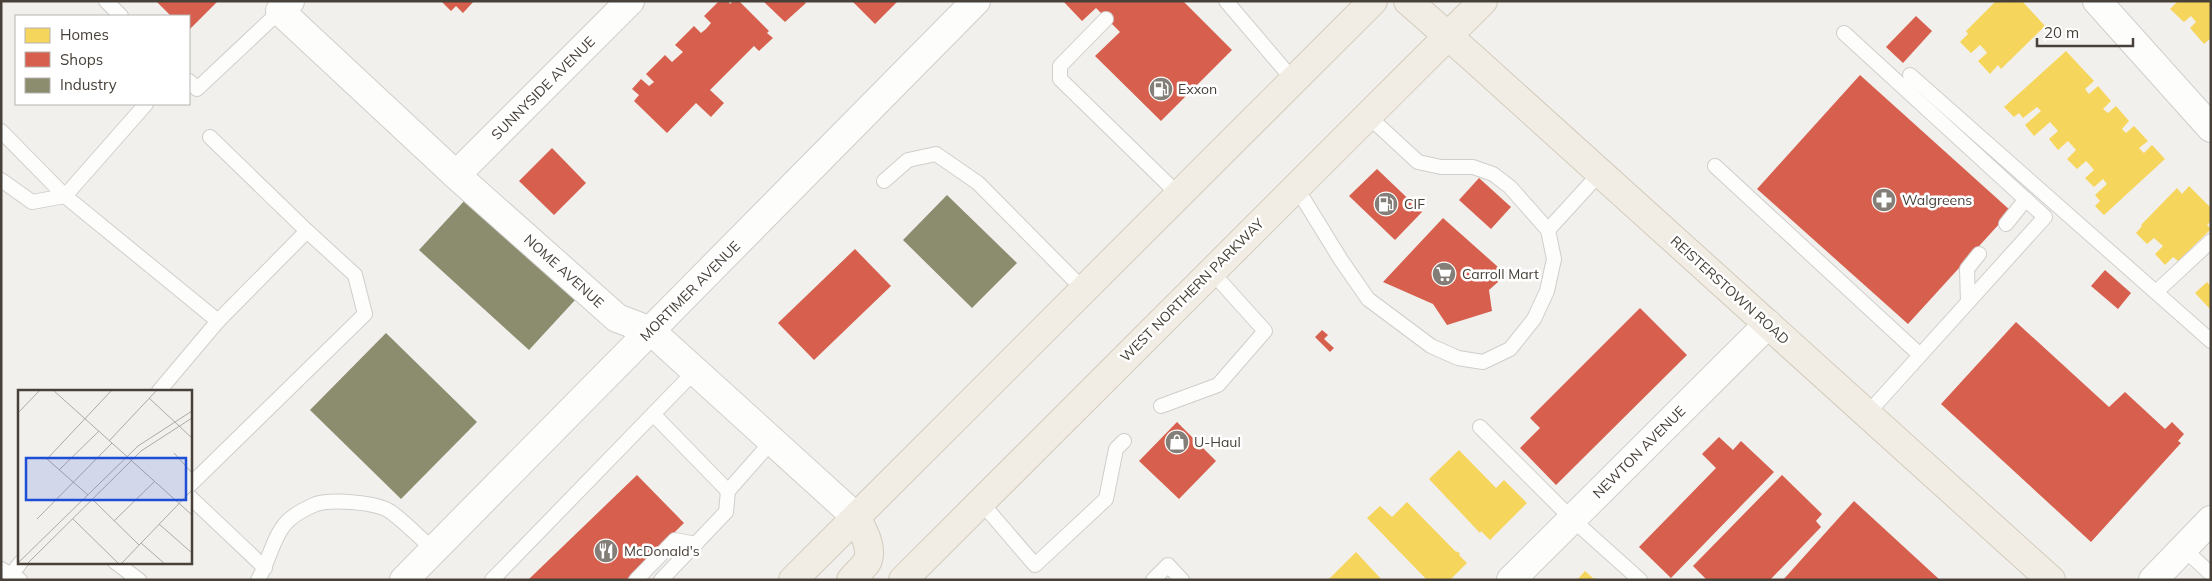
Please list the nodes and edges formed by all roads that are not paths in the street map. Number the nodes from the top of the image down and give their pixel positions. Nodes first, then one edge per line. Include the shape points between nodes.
1 (106, 1) edge
2 (630, 1) edge
3 (976, 1) edge
4 (1226, 1) edge
5 (1373, 1) edge
6 (1408, 1) edge
7 (1483, 1) edge
8 (2098, 1) edge
9 (285, 6) edge
10 (120, 15) edge
11 (1106, 19) dead end
12 (1844, 33) dead end
13 (1448, 35) junction
14 (1910, 75) dead end
15 (1294, 80) junction
16 (190, 82) edge
17 (145, 105) edge
18 (1367, 115) junction
19 (2211, 128) edge
20 (1, 131) edge
21 (210, 137) dead end
22 (1715, 166) dead end
23 (1600, 173) junction
24 (456, 175) junction
25 (1, 180) edge
26 (884, 181) dead end
27 (1296, 187) junction
28 (1179, 195) junction
29 (66, 196) junction
30 (2026, 200) junction
31 (2006, 224) dead end
32 (1548, 230) junction
33 (307, 232) junction
34 (2211, 241) edge
35 (1979, 254) dead end
36 (1211, 272) junction
37 (1084, 290) junction
38 (2156, 292) junction
39 (1968, 302) junction
40 (218, 320) junction
41 (1768, 324) junction
42 (651, 331) junction
43 (2211, 341) edge
44 (1920, 355) junction
45 (695, 371) junction
46 (160, 390) edge
47 (1161, 406) dead end
48 (1867, 414) junction
49 (654, 415) junction
50 (1480, 427) dead end
51 (772, 441) junction
52 (1124, 441) dead end
53 (191, 484) edge
54 (728, 491) junction
55 (191, 498) edge
56 (980, 501) junction
57 (856, 517) junction
58 (1572, 519) junction
59 (2211, 520) edge
60 (696, 544) junction
61 (2183, 548) junction
62 (434, 550) junction
63 (19, 564) edge
64 (118, 564) edge
65 (11, 574) edge
66 (262, 574) edge
67 (2211, 574) edge
68 (910, 577) edge
69 (139, 580) edge
70 (404, 580) edge
71 (492, 580) edge
72 (636, 580) edge
73 (661, 580) edge
74 (794, 580) edge
75 (851, 580) edge
76 (1153, 580) edge
77 (1182, 580) edge
78 (1511, 580) edge
79 (1640, 580) edge
80 (2050, 580) edge
81 (2153, 580) edge

1 - 10 lane
2 - 24 street, SUNNYSIDE AVENUE
3 - 42 street, MORTIMER AVENUE
4 - 15 lane
5 - 15 main road
6 - 13 main road, REISTERSTOWN ROAD
7 - 13 main road, WEST NORTHERN PARKWAY
8 - 19 street
9 - 16 lane via 197,88
9 - 24 street, NOME AVENUE
11 - 28 lane via 1060,66 1060,79
12 - 30 lane
13 - 18 main road, WEST NORTHERN PARKWAY
13 - 23 main road, REISTERSTOWN ROAD
14 - 38 lane
15 - 28 main road
17 - 29 lane
18 - 27 main road, WEST NORTHERN PARKWAY
18 - 32 lane via 1418,162 1441,167 1473,167 1493,174 1510,187
20 - 29 lane
21 - 33 lane
22 - 44 lane
23 - 32 lane
23 - 41 main road, REISTERSTOWN ROAD
24 - 42 street, NOME AVENUE via 617,318
25 - 29 lane via 32,202
26 - 37 lane via 908,160 936,154 978,183
27 - 32 lane via 1368,299 1431,346 1458,358 1483,362 1510,349 1534,319 1547,291 1554,259
27 - 36 main road, WEST NORTHERN PARKWAY
28 - 37 main road
29 - 40 lane
30 - 31 lane
30 - 39 lane via 2045,217
33 - 40 lane
33 - 53 lane via 355,275 365,314
34 - 38 lane
35 - 39 lane via 1967,269
36 - 47 lane via 1265,331 1218,385
36 - 56 main road, WEST NORTHERN PARKWAY
37 - 57 main road
38 - 43 lane
39 - 44 lane
40 - 46 lane
41 - 48 main road, REISTERSTOWN ROAD
41 - 58 street, NEWTON AVENUE
42 - 45 street, NOME AVENUE
42 - 62 street, MORTIMER AVENUE
44 - 48 lane
45 - 49 lane
45 - 51 street, NOME AVENUE
48 - 80 main road, REISTERSTOWN ROAD
49 - 54 lane
49 - 71 lane
50 - 58 lane
51 - 54 lane
51 - 57 street, NOME AVENUE
52 - 56 lane via 1116,449 1106,499 1035,565
54 - 60 lane via 726,512
55 - 66 lane
56 - 68 main road, WEST NORTHERN PARKWAY
57 - 74 main road
57 - 75 main road via 866,539 868,553 867,562
58 - 78 street, NEWTON AVENUE
58 - 79 lane
59 - 61 street
60 - 72 lane via 675,540
60 - 73 lane
61 - 67 lane
61 - 81 street
62 - 66 lane via 390,511 346,502 317,504 289,520 274,543
62 - 70 street, MORTIMER AVENUE
63 - 65 lane
64 - 69 lane
76 - 77 lane via 1168,565

